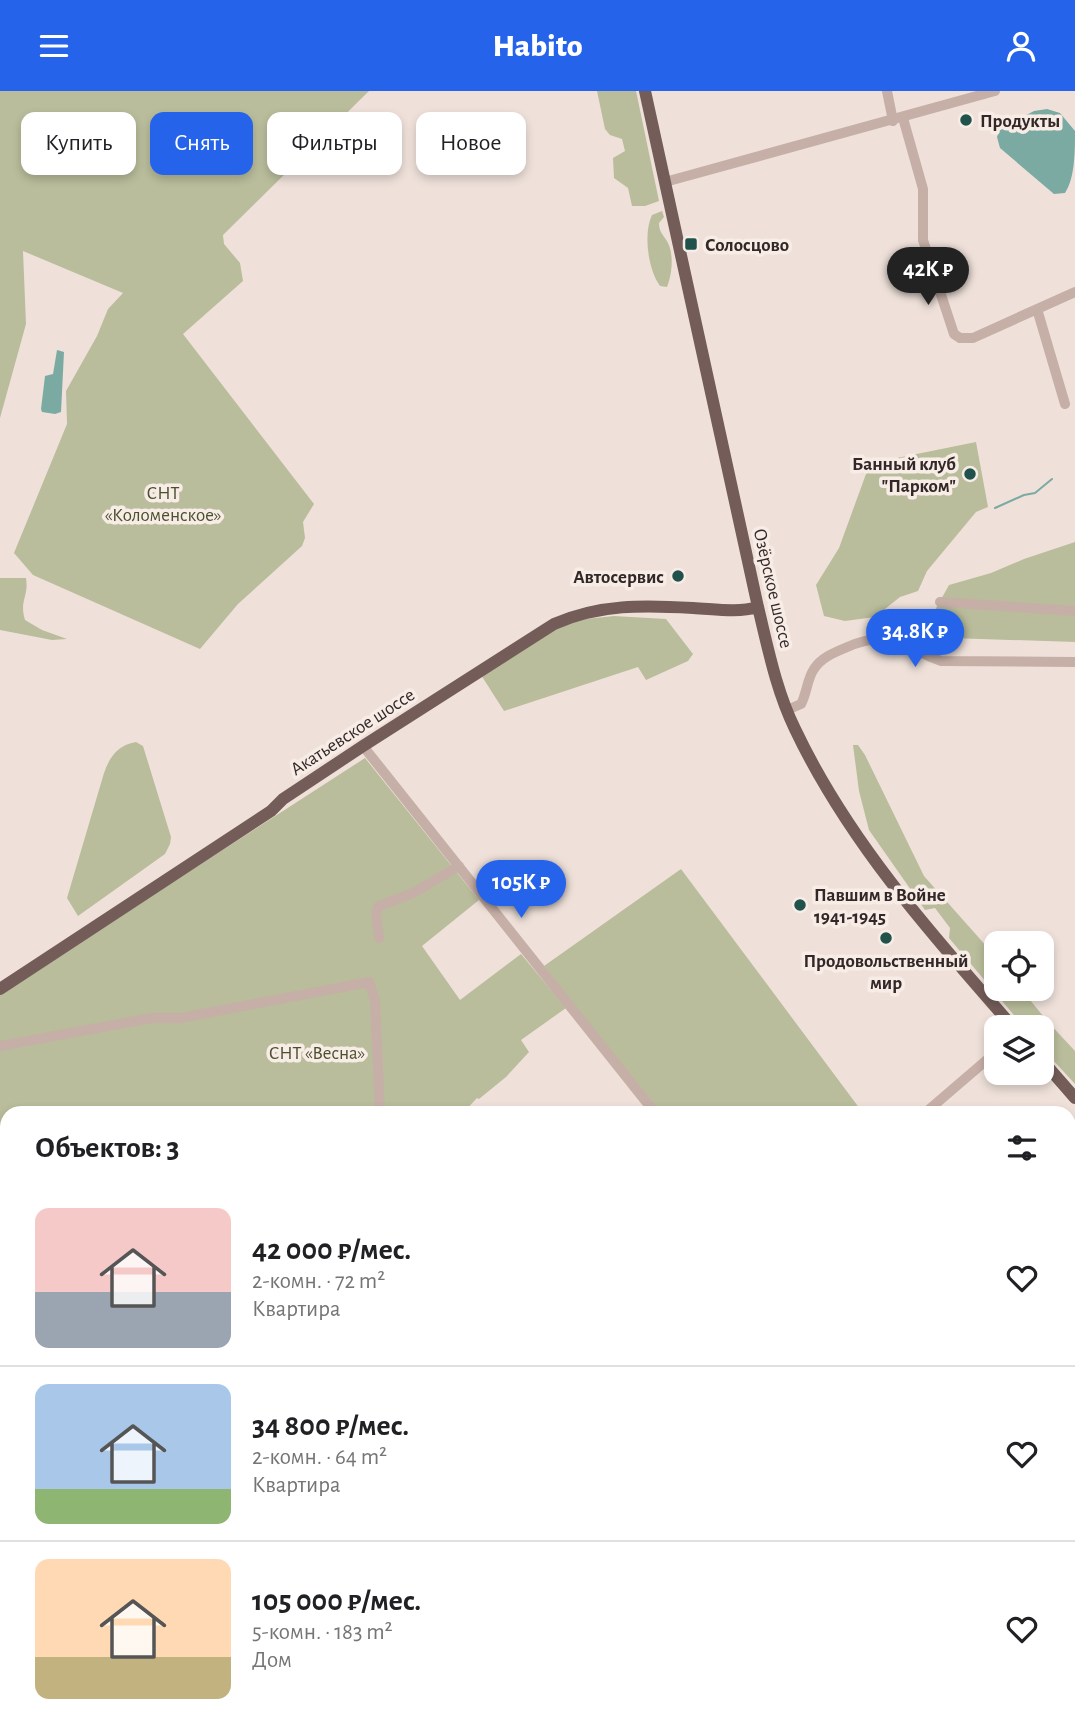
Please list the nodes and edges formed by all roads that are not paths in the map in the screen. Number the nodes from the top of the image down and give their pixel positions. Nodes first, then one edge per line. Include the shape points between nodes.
1 (645, 91) edge
2 (887, 91) edge
3 (995, 91) edge
4 (898, 119) junction
5 (665, 182) junction
6 (1075, 292) edge
7 (1037, 309) junction
8 (1065, 404) dead end
9 (940, 602) dead end
10 (758, 607) junction
11 (1075, 611) edge
12 (1075, 662) edge
13 (787, 710) junction
14 (363, 746) junction
15 (459, 866) junction
16 (379, 938) dead end
17 (0, 989) edge
18 (1002, 1015) edge
19 (0, 1046) edge
20 (984, 1062) edge
21 (1054, 1074) edge
22 (1075, 1098) edge
23 (380, 1106) edge
24 (648, 1106) edge
25 (933, 1106) edge

1 - 5 main road, Озёрское шоссе
2 - 4 street
3 - 4 street
4 - 5 street
4 - 7 street via 923,189 923,240 954,334 973,338
5 - 10 main road, Озёрское шоссе
6 - 7 street
7 - 8 street
9 - 11 street
10 - 13 main road, Озёрское шоссе
10 - 14 main road, Акатьевское шоссе via 739,611 619,607 567,618
12 - 13 street via 942,661 895,640 869,639 828,655 816,665 801,704
13 - 18 main road, Озёрское шоссе via 816,768 875,861
14 - 15 street
14 - 17 main road, Акатьевское шоссе
15 - 16 street via 413,893 379,906
15 - 24 street
19 - 23 street via 369,982 375,1000
20 - 25 street
21 - 22 main road

